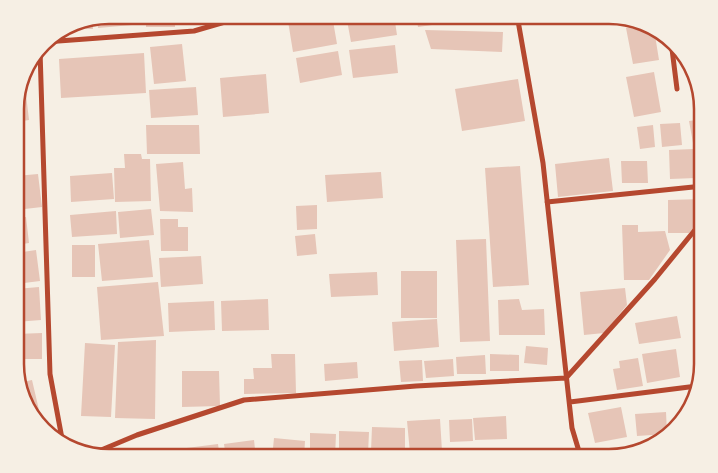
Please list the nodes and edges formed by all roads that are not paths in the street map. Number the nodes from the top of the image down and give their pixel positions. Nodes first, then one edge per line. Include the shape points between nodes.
1 (218, 24) edge
2 (518, 24) edge
3 (58, 41) edge
4 (673, 54) edge
5 (40, 59) edge
6 (677, 89) dead end
7 (694, 187) edge
8 (547, 202) junction
9 (694, 231) edge
10 (566, 378) junction
11 (691, 387) edge
12 (570, 402) junction
13 (61, 434) edge
14 (104, 449) edge
15 (578, 449) edge

1 - 3 street via 194,31
2 - 8 street
4 - 6 street
5 - 13 street via 50,374
7 - 8 street
8 - 10 street
9 - 10 street
10 - 12 street
10 - 14 street via 244,400
11 - 12 street
12 - 15 street

